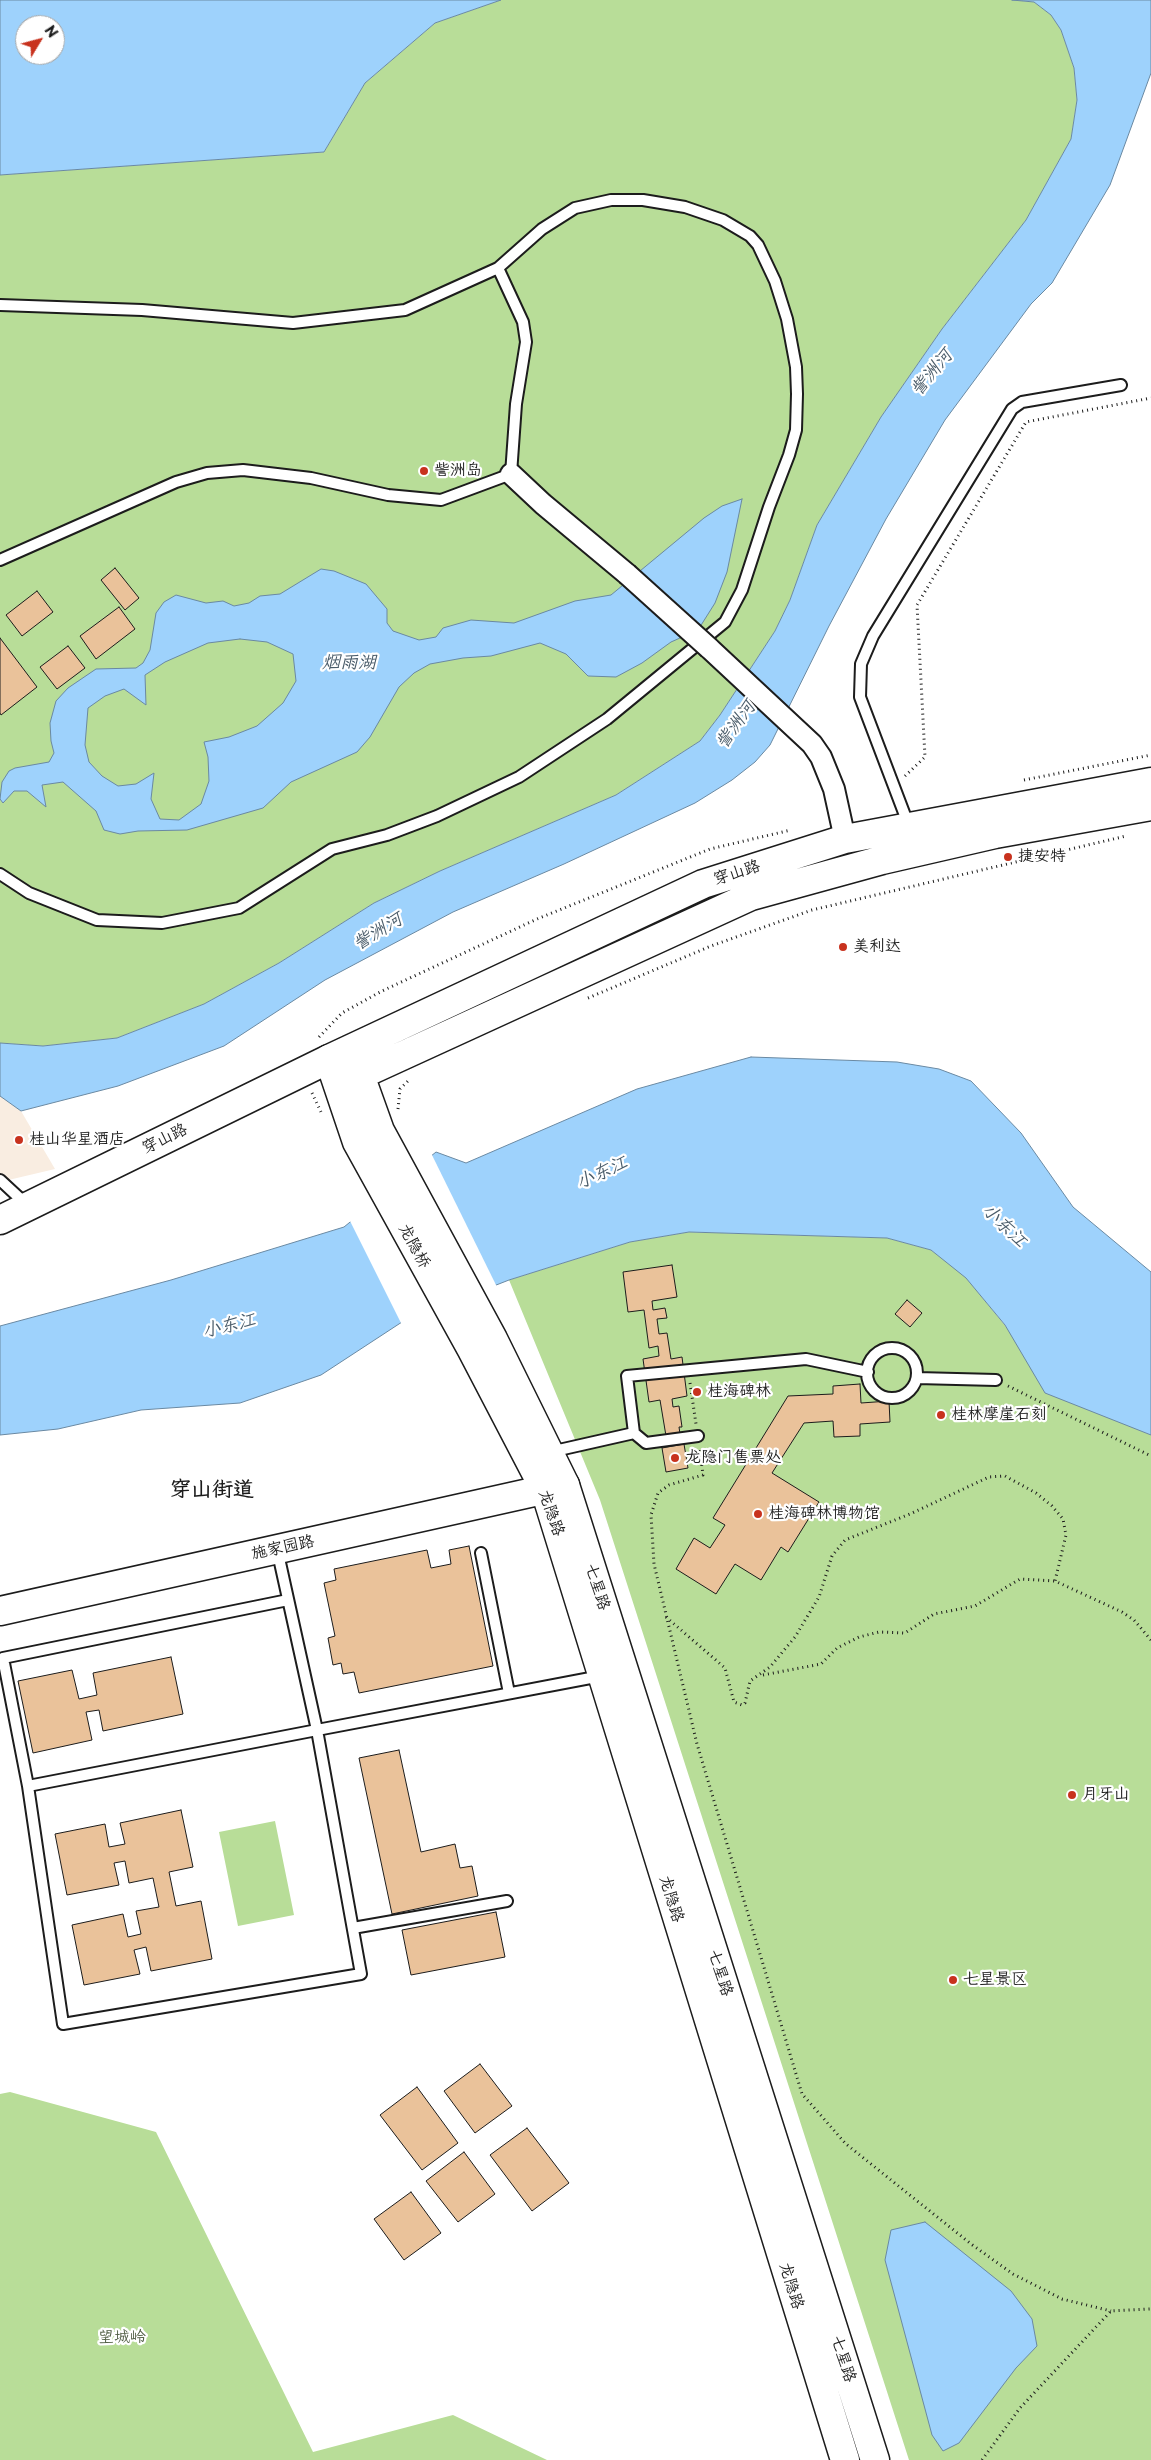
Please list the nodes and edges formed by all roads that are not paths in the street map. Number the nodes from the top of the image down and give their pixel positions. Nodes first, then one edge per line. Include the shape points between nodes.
1 (498, 268) junction
2 (0, 305) edge
3 (1120, 385) dead end
4 (511, 474) junction
5 (0, 560) edge
6 (1151, 782) edge
7 (1151, 806) edge
8 (909, 827) junction
9 (845, 839) junction
10 (0, 874) edge
11 (345, 1067) junction
12 (0, 1180) edge
13 (28, 1206) junction
14 (0, 1220) edge
15 (482, 1345) junction
16 (868, 1372) junction
17 (917, 1378) junction
18 (996, 1380) road end
19 (634, 1433) junction
20 (698, 1436) road end
21 (549, 1452) junction
22 (555, 1488) junction
23 (277, 1549) junction
24 (481, 1553) dead end
25 (288, 1600) junction
26 (0, 1611) edge
27 (613, 1673) junction
28 (509, 1693) junction
29 (317, 1730) junction
30 (28, 1786) junction
31 (507, 1901) dead end
32 (353, 1928) junction
33 (845, 2460) edge
34 (875, 2460) edge

1 - 2 lane via 405,310 293,324 142,310
1 - 4 lane via 523,322 526,342 516,404
1 - 10 lane via 542,229 576,208 611,200 643,200 685,207 722,220 750,236 758,245 775,281 789,328 796,367 796,430 742,590 725,622 607,719 519,777 429,819 387,835 332,849 239,908 162,923 97,920 29,893
3 - 8 lane via 1022,402 1012,409 873,636 861,664 860,696
4 - 5 lane via 441,500 388,495 311,478 243,470 207,473 176,482
4 - 9 street, bridge via 627,574 812,744 828,770
6 - 8 main road, 穿山路
7 - 11 main road, 穿山路 via 995,834 882,860 752,896
8 - 9 main road, 穿山路
9 - 11 main road, 穿山路 via 703,884
11 - 13 main road, 穿山路
11 - 15 main road, 龙隐桥 via 379,1130
12 - 13 lane
13 - 14 main road, 穿山路
15 - 21 main road, 龙隐路
15 - 22 main road, 龙隐路
16 - 17 lane via 873,1388 886,1397 909,1392
16 - 17 lane via 872,1359 878,1353 894,1348 909,1355 917,1369
16 - 19 lane via 806,1359 627,1376
17 - 18 lane
19 - 20 lane via 646,1443
19 - 21 lane
21 - 22 main road, 龙隐路
22 - 23 main road, 施家园路
22 - 27 main road, 龙隐路
23 - 25 lane
23 - 26 main road, 施家园路
24 - 28 lane
25 - 29 lane
25 - 30 lane via 3,1658
27 - 28 lane
27 - 33 main road, 龙隐路
27 - 34 main road, 七星路
28 - 29 lane
29 - 30 lane
29 - 32 lane
30 - 32 lane via 63,2024 362,1974
31 - 32 lane

